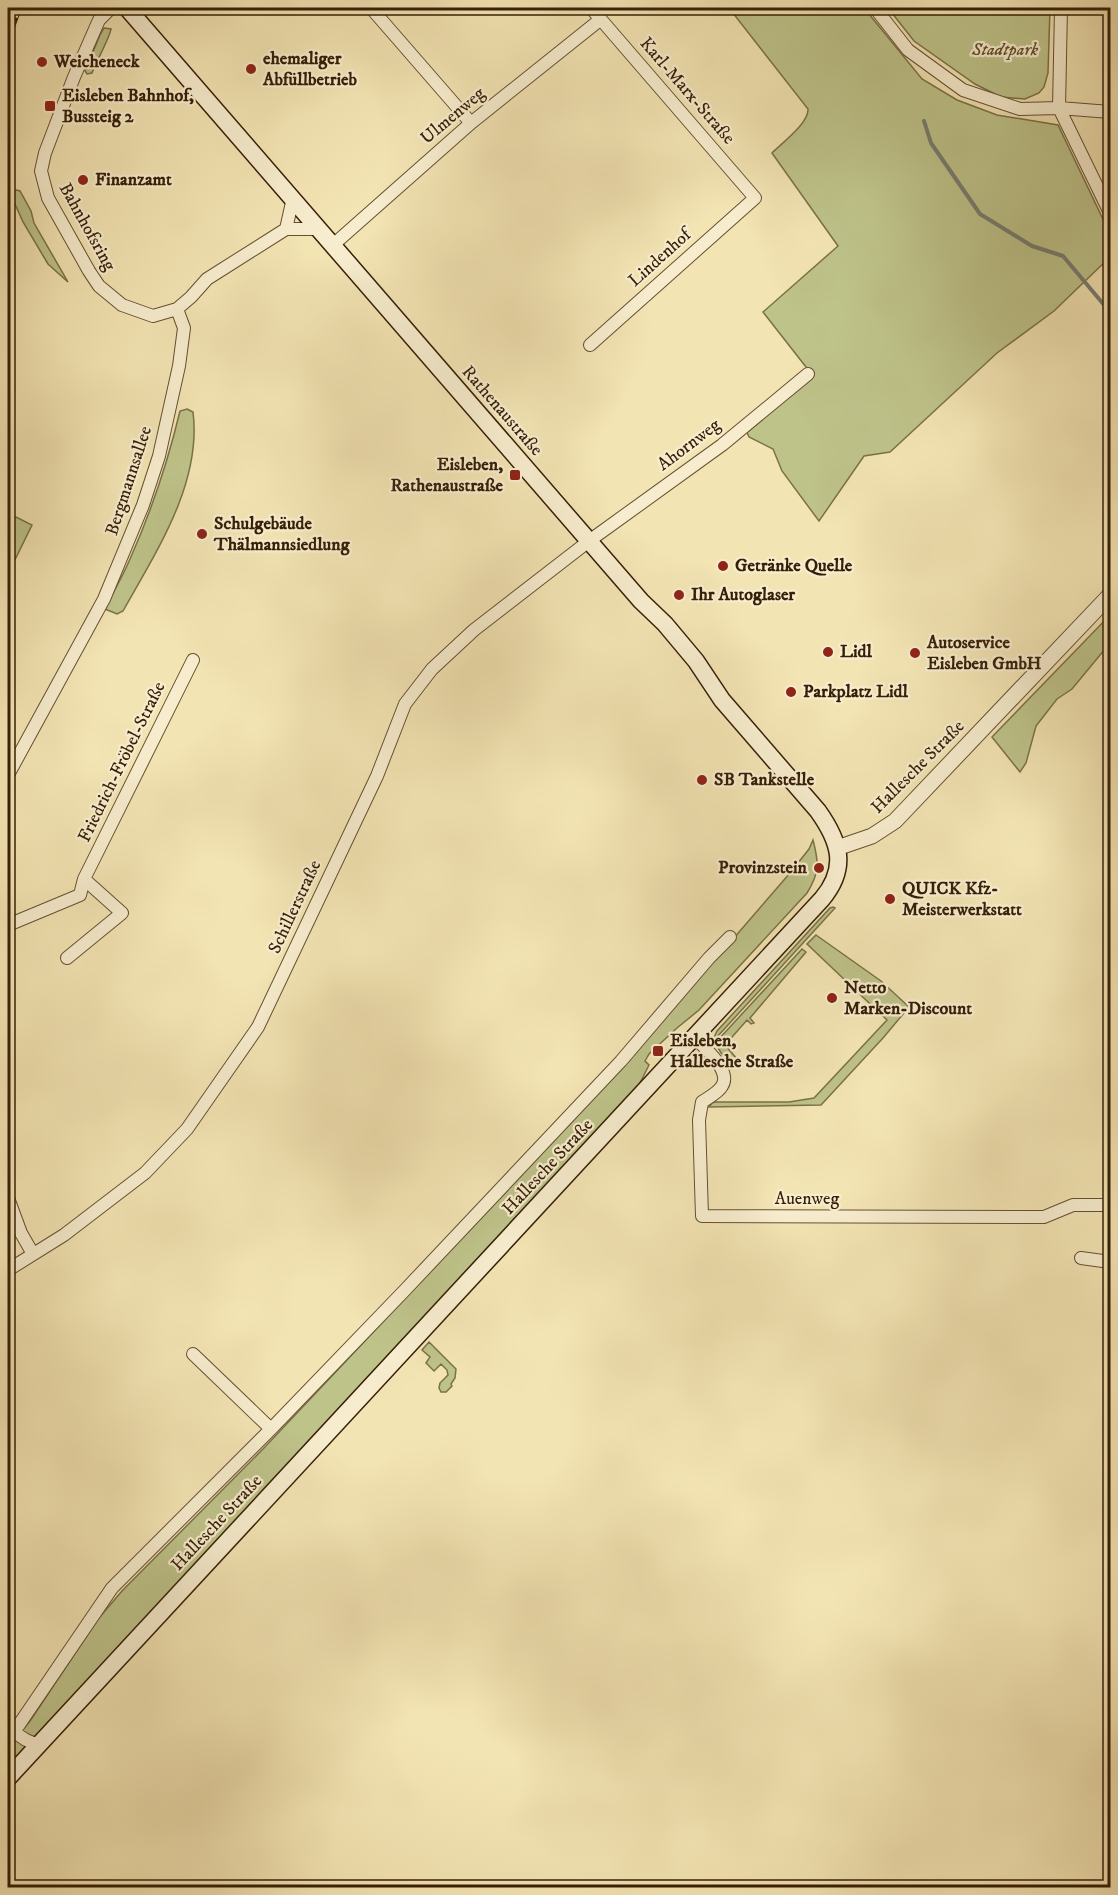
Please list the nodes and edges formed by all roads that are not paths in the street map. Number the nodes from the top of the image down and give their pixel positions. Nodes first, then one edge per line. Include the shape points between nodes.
1 (111, 8) edge
2 (127, 8) edge
3 (371, 8) edge
4 (591, 8) edge
5 (875, 8) edge
6 (1061, 8) edge
7 (601, 19) junction
8 (1059, 108) junction
9 (1110, 112) edge
10 (471, 123) junction
11 (292, 198) junction
12 (755, 198) joint
13 (1110, 213) edge
14 (285, 229) junction
15 (319, 229) junction
16 (333, 245) junction
17 (177, 309) junction
18 (590, 345) dead end
19 (808, 374) dead end
20 (589, 541) junction
21 (1110, 595) edge
22 (193, 660) dead end
23 (8, 775) edge
24 (837, 848) junction
25 (84, 879) junction
26 (8, 925) edge
27 (730, 937) dead end
28 (67, 958) dead end
29 (694, 1038) junction
30 (8, 1198) edge
31 (1110, 1204) edge
32 (33, 1254) junction
33 (1081, 1258) dead end
34 (1110, 1262) edge
35 (8, 1270) edge
36 (193, 1354) dead end
37 (271, 1430) junction
38 (10, 1732) edge
39 (38, 1745) junction
40 (8, 1778) edge

1 - 17 street, Bahnhofsring via 99,20 74,77 42,162 42,180 48,198 99,286 122,305 153,316
2 - 11 main road, Rathenaustraße
3 - 10 street
4 - 7 street, Karl-Marx-Straße
5 - 8 street via 908,50 963,90 1020,109
6 - 8 street
7 - 10 street, Ulmenweg
7 - 12 street, Karl-Marx-Straße
8 - 9 street
8 - 13 street
10 - 16 street, Ulmenweg
11 - 14 street
11 - 15 main road, Rathenaustraße
12 - 18 street, Lindenhof
14 - 15 street
14 - 17 street via 207,279
15 - 16 main road, Rathenaustraße
16 - 20 main road, Rathenaustraße
17 - 23 street, Bergmannsallee via 184,328 179,366 159,456 143,505 104,599
19 - 20 street, Ahornweg via 722,445
20 - 24 main road, Rathenaustraße via 665,624 723,700 811,802 830,828
20 - 32 street, Schillerstraße via 474,630 432,669 405,704 377,776 258,1027 187,1129 145,1173
21 - 24 street, Hallesche Straße via 895,821 872,836
22 - 25 street, Friedrich-Fröbel-Straße
24 - 29 main road, Hallesche Straße via 837,870 831,887
25 - 26 street, Friedrich-Fröbel-Straße via 80,894
25 - 28 street via 122,914
27 - 37 street, Hallesche Straße via 621,1061
29 - 31 street, Auenweg via 717,1061 724,1078 718,1091 702,1102 699,1120 702,1216 1044,1217 1073,1205
29 - 39 main road, Hallesche Straße
30 - 32 street
32 - 35 street, Schillerstraße
33 - 34 street
36 - 37 street
37 - 38 street, Hallesche Straße via 112,1588
38 - 39 street
39 - 40 main road, Hallesche Straße

